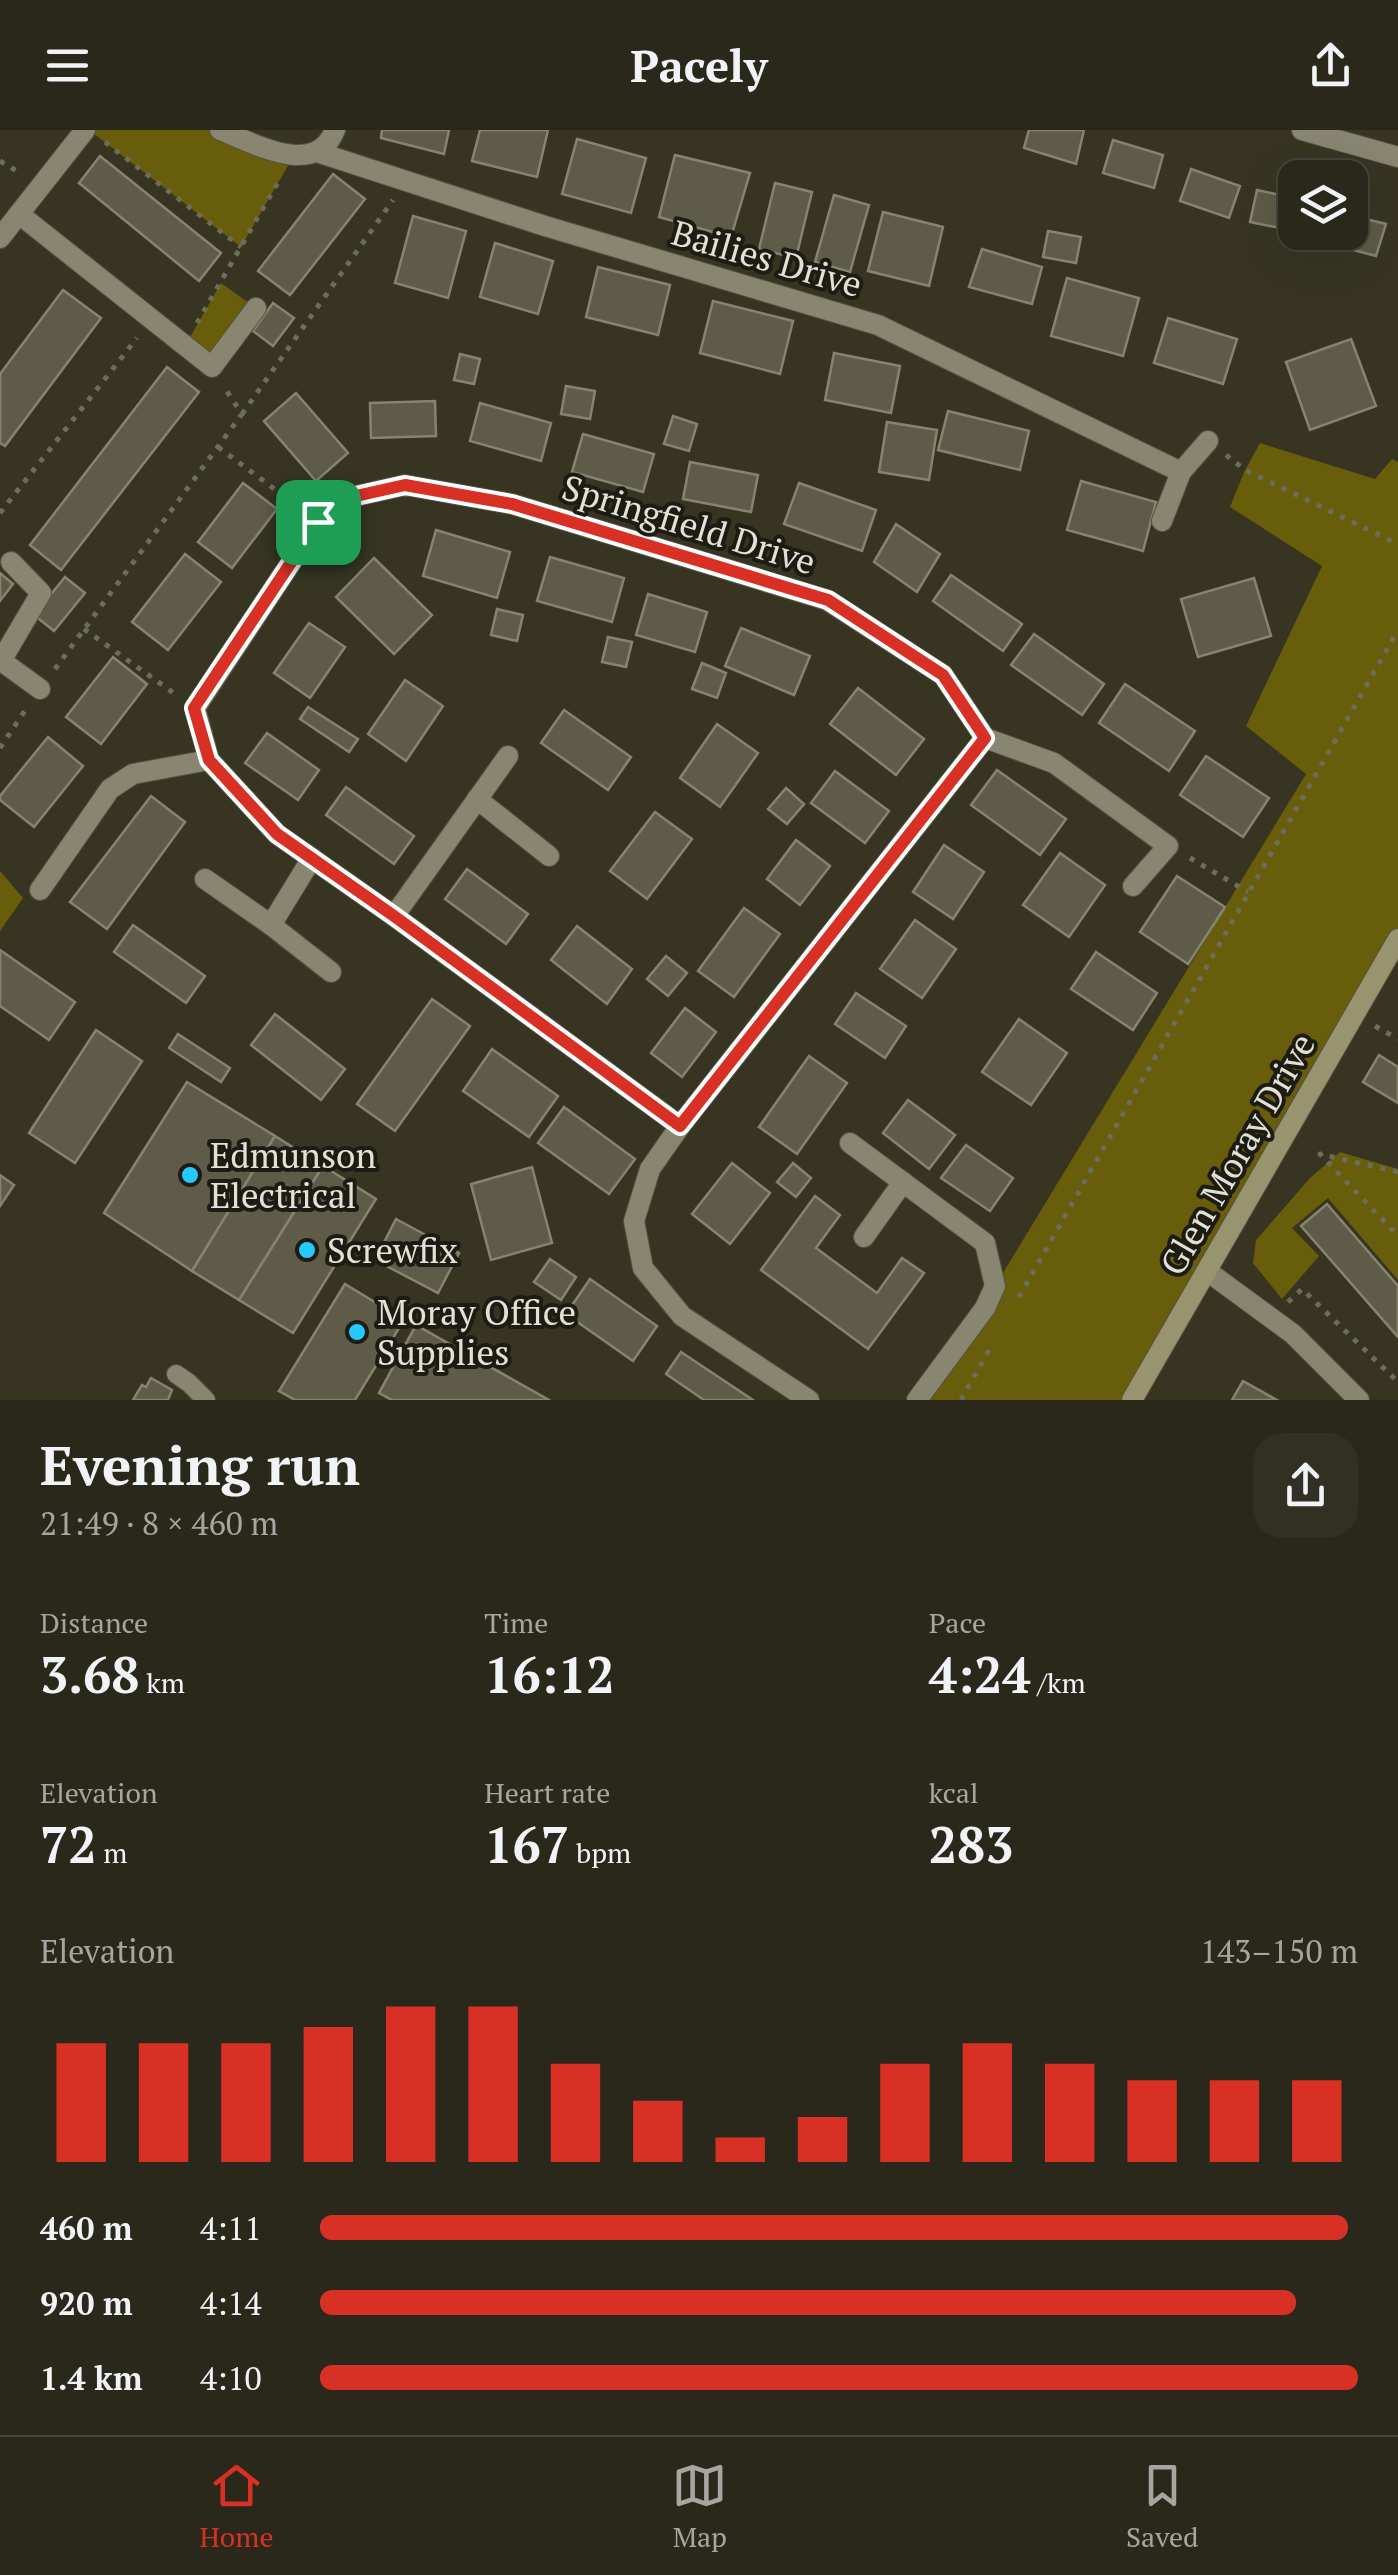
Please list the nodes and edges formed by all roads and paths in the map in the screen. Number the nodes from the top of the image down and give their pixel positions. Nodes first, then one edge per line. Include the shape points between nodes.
1 (85, 130) edge
2 (220, 130) edge
3 (335, 130) edge
4 (1302, 130) edge
5 (104, 142) dead end
6 (316, 152) junction
7 (1398, 156) edge
8 (293, 157) junction
9 (408, 180) junction
10 (19, 214) junction
11 (0, 238) edge
12 (241, 246) junction
13 (256, 308) dead end
14 (152, 320) junction
15 (185, 346) junction
16 (212, 367) junction
17 (242, 414) junction
18 (1208, 440) joint
19 (218, 447) junction
20 (1180, 472) junction
21 (0, 513) edge
22 (1162, 521) dead end
23 (318, 522) junction
24 (1398, 544) edge
25 (11, 562) dead end
26 (84, 629) junction
27 (1398, 630) edge
28 (1, 660) edge
29 (40, 688) junction
30 (194, 708) junction
31 (985, 738) junction
32 (0, 748) edge
33 (508, 756) dead end
34 (209, 760) junction
35 (477, 799) junction
36 (549, 856) dead end
37 (312, 858) junction
38 (1200, 863) dead end
39 (205, 879) dead end
40 (1133, 886) dead end
41 (40, 890) dead end
42 (1248, 892) junction
43 (394, 916) junction
44 (271, 925) junction
45 (1398, 939) edge
46 (330, 972) dead end
47 (680, 1126) junction
48 (850, 1143) dead end
49 (1398, 1172) edge
50 (903, 1182) junction
51 (1398, 1236) edge
52 (864, 1237) dead end
53 (1207, 1272) junction
54 (1018, 1298) dead end
55 (1270, 1318) junction
56 (999, 1332) dead end
57 (176, 1374) dead end
58 (1398, 1382) edge
59 (206, 1400) edge
60 (809, 1400) edge
61 (917, 1400) edge
62 (961, 1400) edge
63 (1132, 1400) edge
64 (1358, 1400) edge

1 - 10 street
2 - 8 street
3 - 6 street
4 - 7 street
5 - 12 path
6 - 8 street, Bailies Drive
6 - 9 street, Bailies Drive
8 - 12 path
9 - 17 path
9 - 20 street, Bailies Drive via 878,325
10 - 11 street
10 - 14 street
12 - 15 path
13 - 16 street
14 - 15 street
14 - 21 path
15 - 16 street
16 - 17 path
17 - 19 path
18 - 20 street
18 - 24 path via 1245,470
19 - 23 path
19 - 26 path
20 - 22 street
23 - 30 street, Springfield Drive
23 - 31 street, Springfield Drive via 356,496 405,485 512,504 828,600 943,675
25 - 28 street via 41,593
26 - 29 path
26 - 30 path
27 - 42 path
28 - 29 street
29 - 32 path
30 - 34 street
31 - 40 street via 1054,764 1168,846
31 - 47 street
33 - 35 street
34 - 37 street via 277,834
34 - 41 street via 133,774 110,788
35 - 36 street
35 - 43 street
37 - 43 street
37 - 44 street
38 - 42 path
39 - 44 street
42 - 54 path
43 - 47 street
44 - 46 street
45 - 53 street, Glen Moray Drive
47 - 60 street via 650,1169 634,1221 643,1268 682,1316
48 - 50 street
49 - 51 path via 1320,1154
50 - 52 street
50 - 61 street via 985,1243 995,1286
53 - 55 street
53 - 63 street, Glen Moray Drive
55 - 58 path via 1302,1289
55 - 64 street
56 - 62 path
57 - 59 lane

